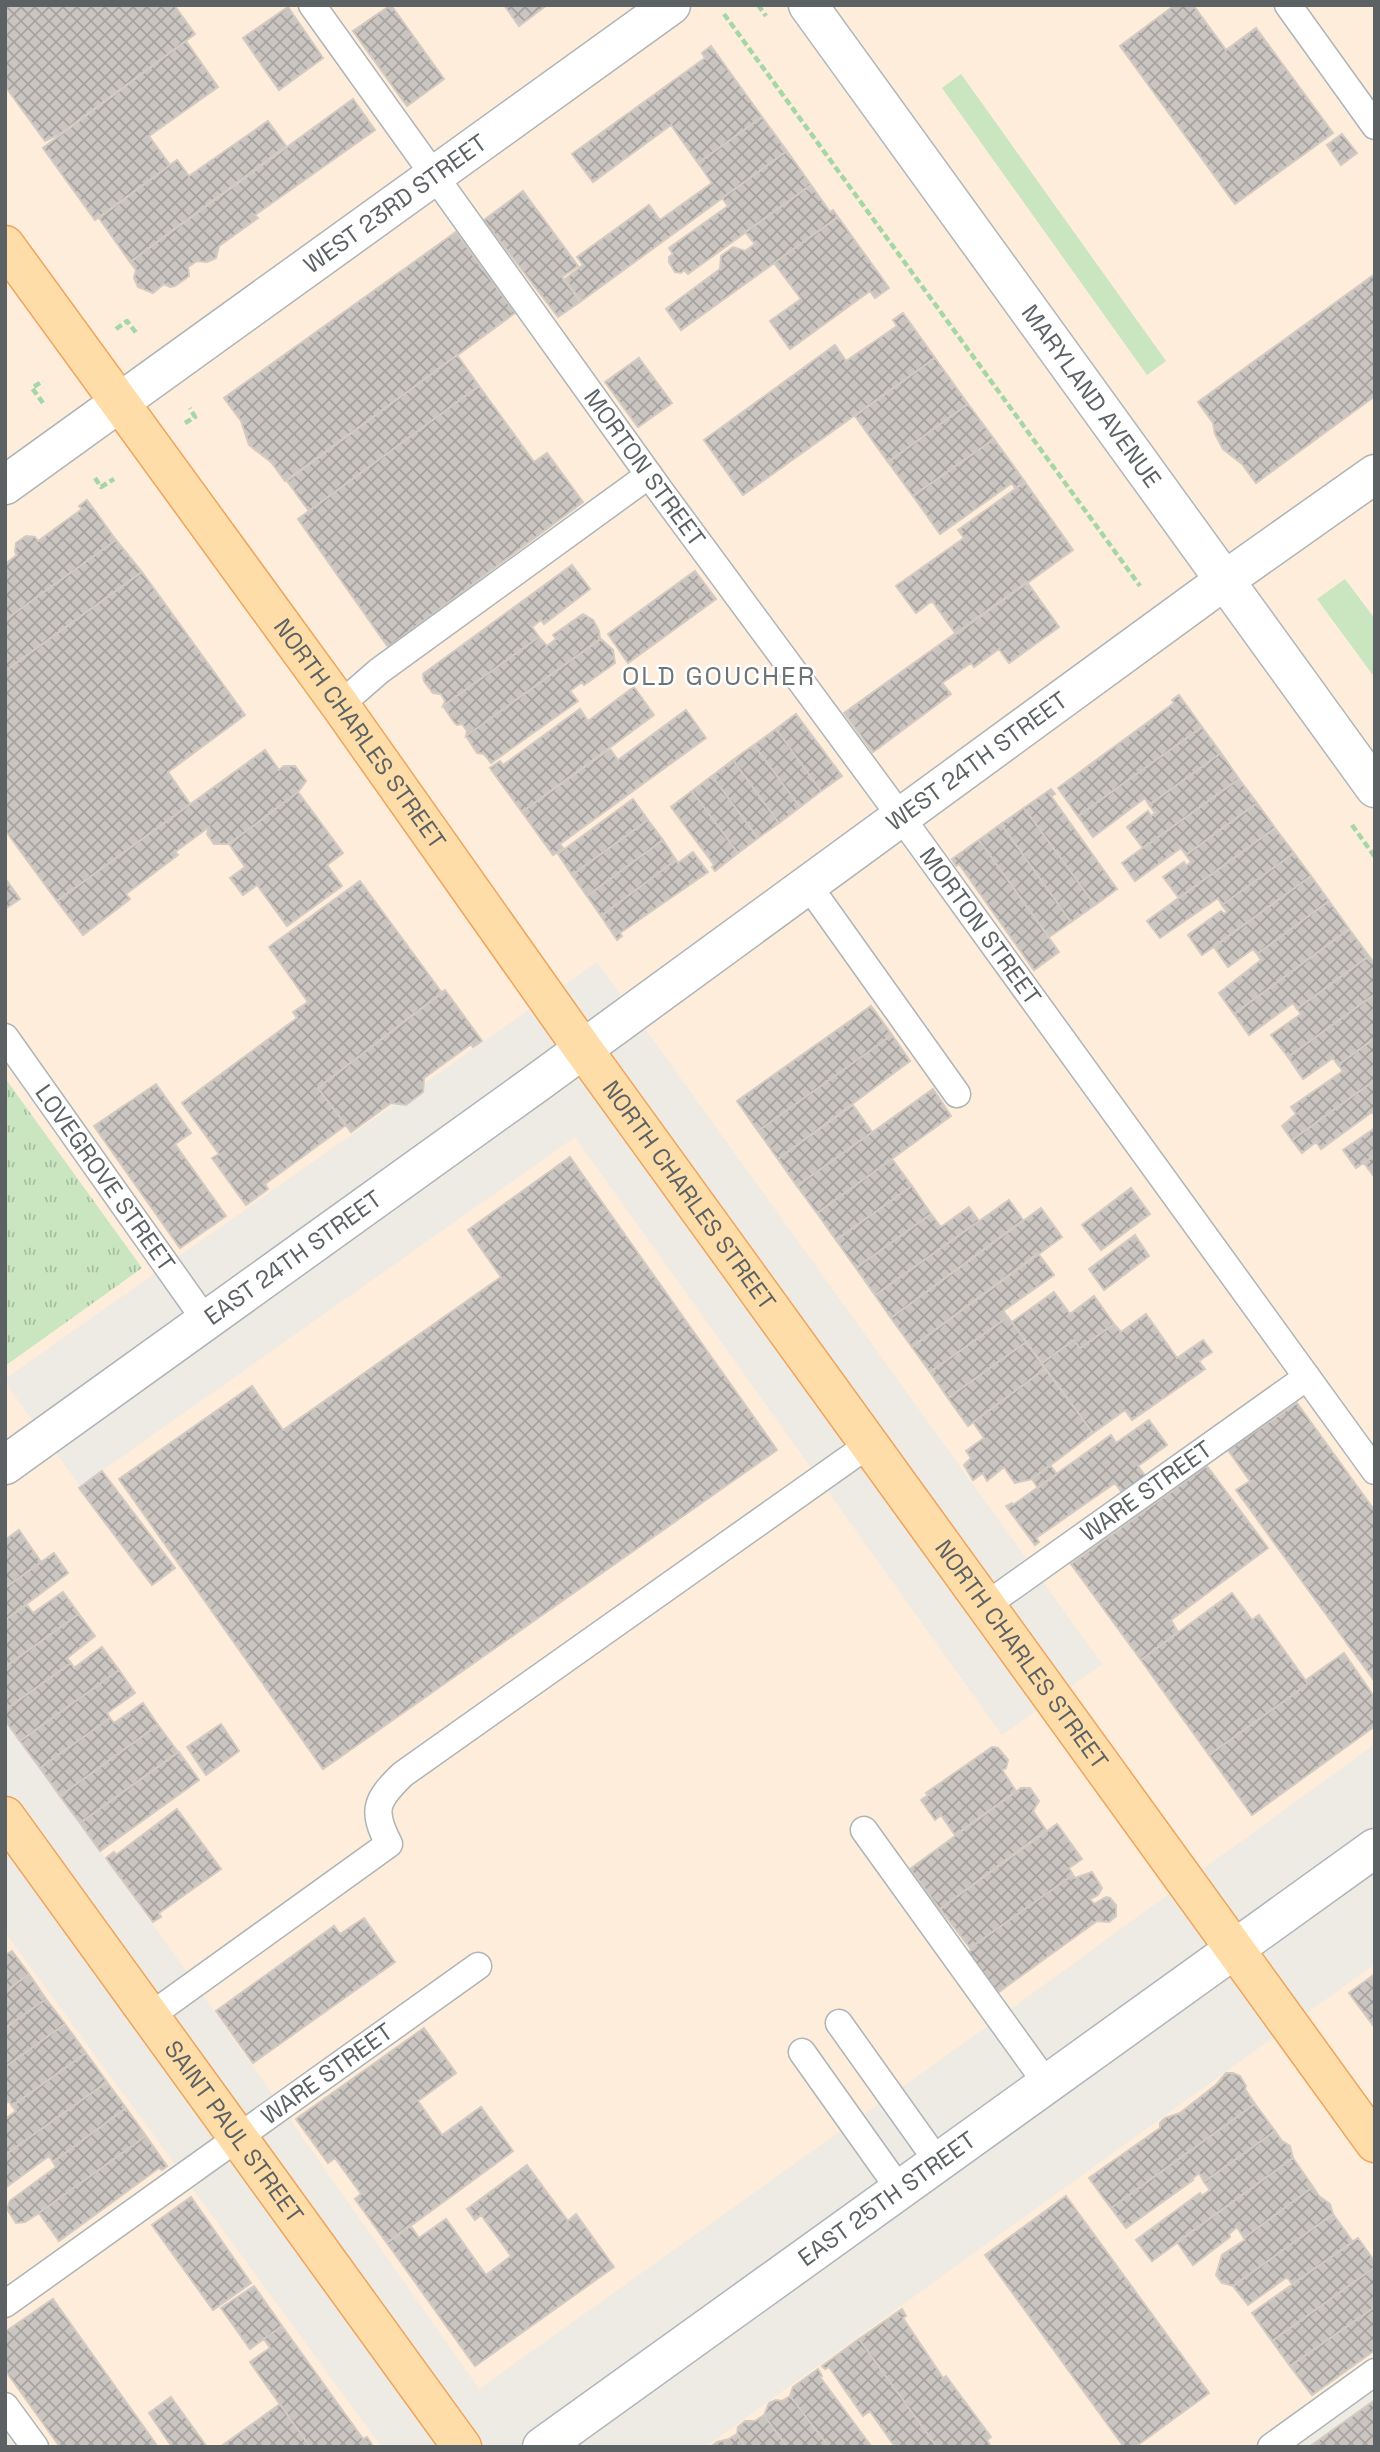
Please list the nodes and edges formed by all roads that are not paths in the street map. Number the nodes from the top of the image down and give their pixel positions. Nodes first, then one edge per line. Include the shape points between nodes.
1 (312, 5) edge
2 (671, 5) edge
3 (808, 5) edge
4 (1288, 5) edge
5 (1375, 126) edge
6 (435, 174) junction
7 (5, 245) edge
8 (119, 402) junction
9 (1375, 474) edge
10 (649, 475) junction
11 (5, 485) edge
12 (1225, 580) junction
13 (340, 705) junction
14 (1375, 788) edge
15 (901, 817) junction
16 (808, 885) junction
17 (5, 1037) edge
18 (583, 1049) junction
19 (957, 1094) dead end
20 (206, 1321) junction
21 (1307, 1377) junction
22 (868, 1445) junction
23 (5, 1465) edge
24 (1375, 1471) edge
25 (985, 1606) junction
26 (5, 1816) edge
27 (864, 1830) dead end
28 (1375, 1848) edge
29 (1234, 1950) junction
30 (478, 1966) dead end
31 (150, 2016) junction
32 (839, 2023) dead end
33 (802, 2052) dead end
34 (1047, 2084) junction
35 (238, 2138) junction
36 (1375, 2143) edge
37 (938, 2162) junction
38 (900, 2190) junction
39 (5, 2304) edge
40 (1375, 2372) edge
41 (5, 2406) edge
42 (35, 2447) edge
43 (462, 2447) edge
44 (542, 2447) edge
45 (1271, 2447) edge

1 - 6 lane, MORTON STREET
2 - 6 street, WEST 23RD STREET
3 - 12 street, MARYLAND AVENUE
4 - 5 lane
6 - 8 street, WEST 23RD STREET
6 - 10 lane, MORTON STREET
7 - 8 main road, NORTH CHARLES STREET
8 - 11 street, WEST 23RD STREET
8 - 13 main road, NORTH CHARLES STREET
9 - 12 street, WEST 24TH STREET
10 - 13 lane via 379,671
10 - 15 lane, MORTON STREET
12 - 14 street, MARYLAND AVENUE
12 - 15 street, WEST 24TH STREET
13 - 18 main road, NORTH CHARLES STREET
15 - 16 street, WEST 24TH STREET
15 - 21 lane, MORTON STREET
16 - 18 street, WEST 24TH STREET
16 - 19 lane
17 - 20 lane, LOVEGROVE STREET
18 - 20 street, EAST 24TH STREET
18 - 22 main road, NORTH CHARLES STREET
20 - 23 street, EAST 24TH STREET
21 - 24 lane, MORTON STREET
21 - 25 lane, WARE STREET
22 - 25 main road, NORTH CHARLES STREET
22 - 31 lane via 403,1774 386,1790 377,1811 389,1844
25 - 29 main road, NORTH CHARLES STREET
26 - 31 main road, SAINT PAUL STREET
27 - 34 lane
28 - 29 street, EAST 25TH STREET
29 - 34 street, EAST 25TH STREET
29 - 36 main road, NORTH CHARLES STREET
30 - 35 lane, WARE STREET
31 - 35 main road, SAINT PAUL STREET
32 - 37 lane
33 - 38 lane
34 - 37 street, EAST 25TH STREET
35 - 39 lane, WARE STREET
35 - 43 main road, SAINT PAUL STREET
37 - 38 street, EAST 25TH STREET
38 - 44 street, EAST 25TH STREET
40 - 45 lane
41 - 42 lane

